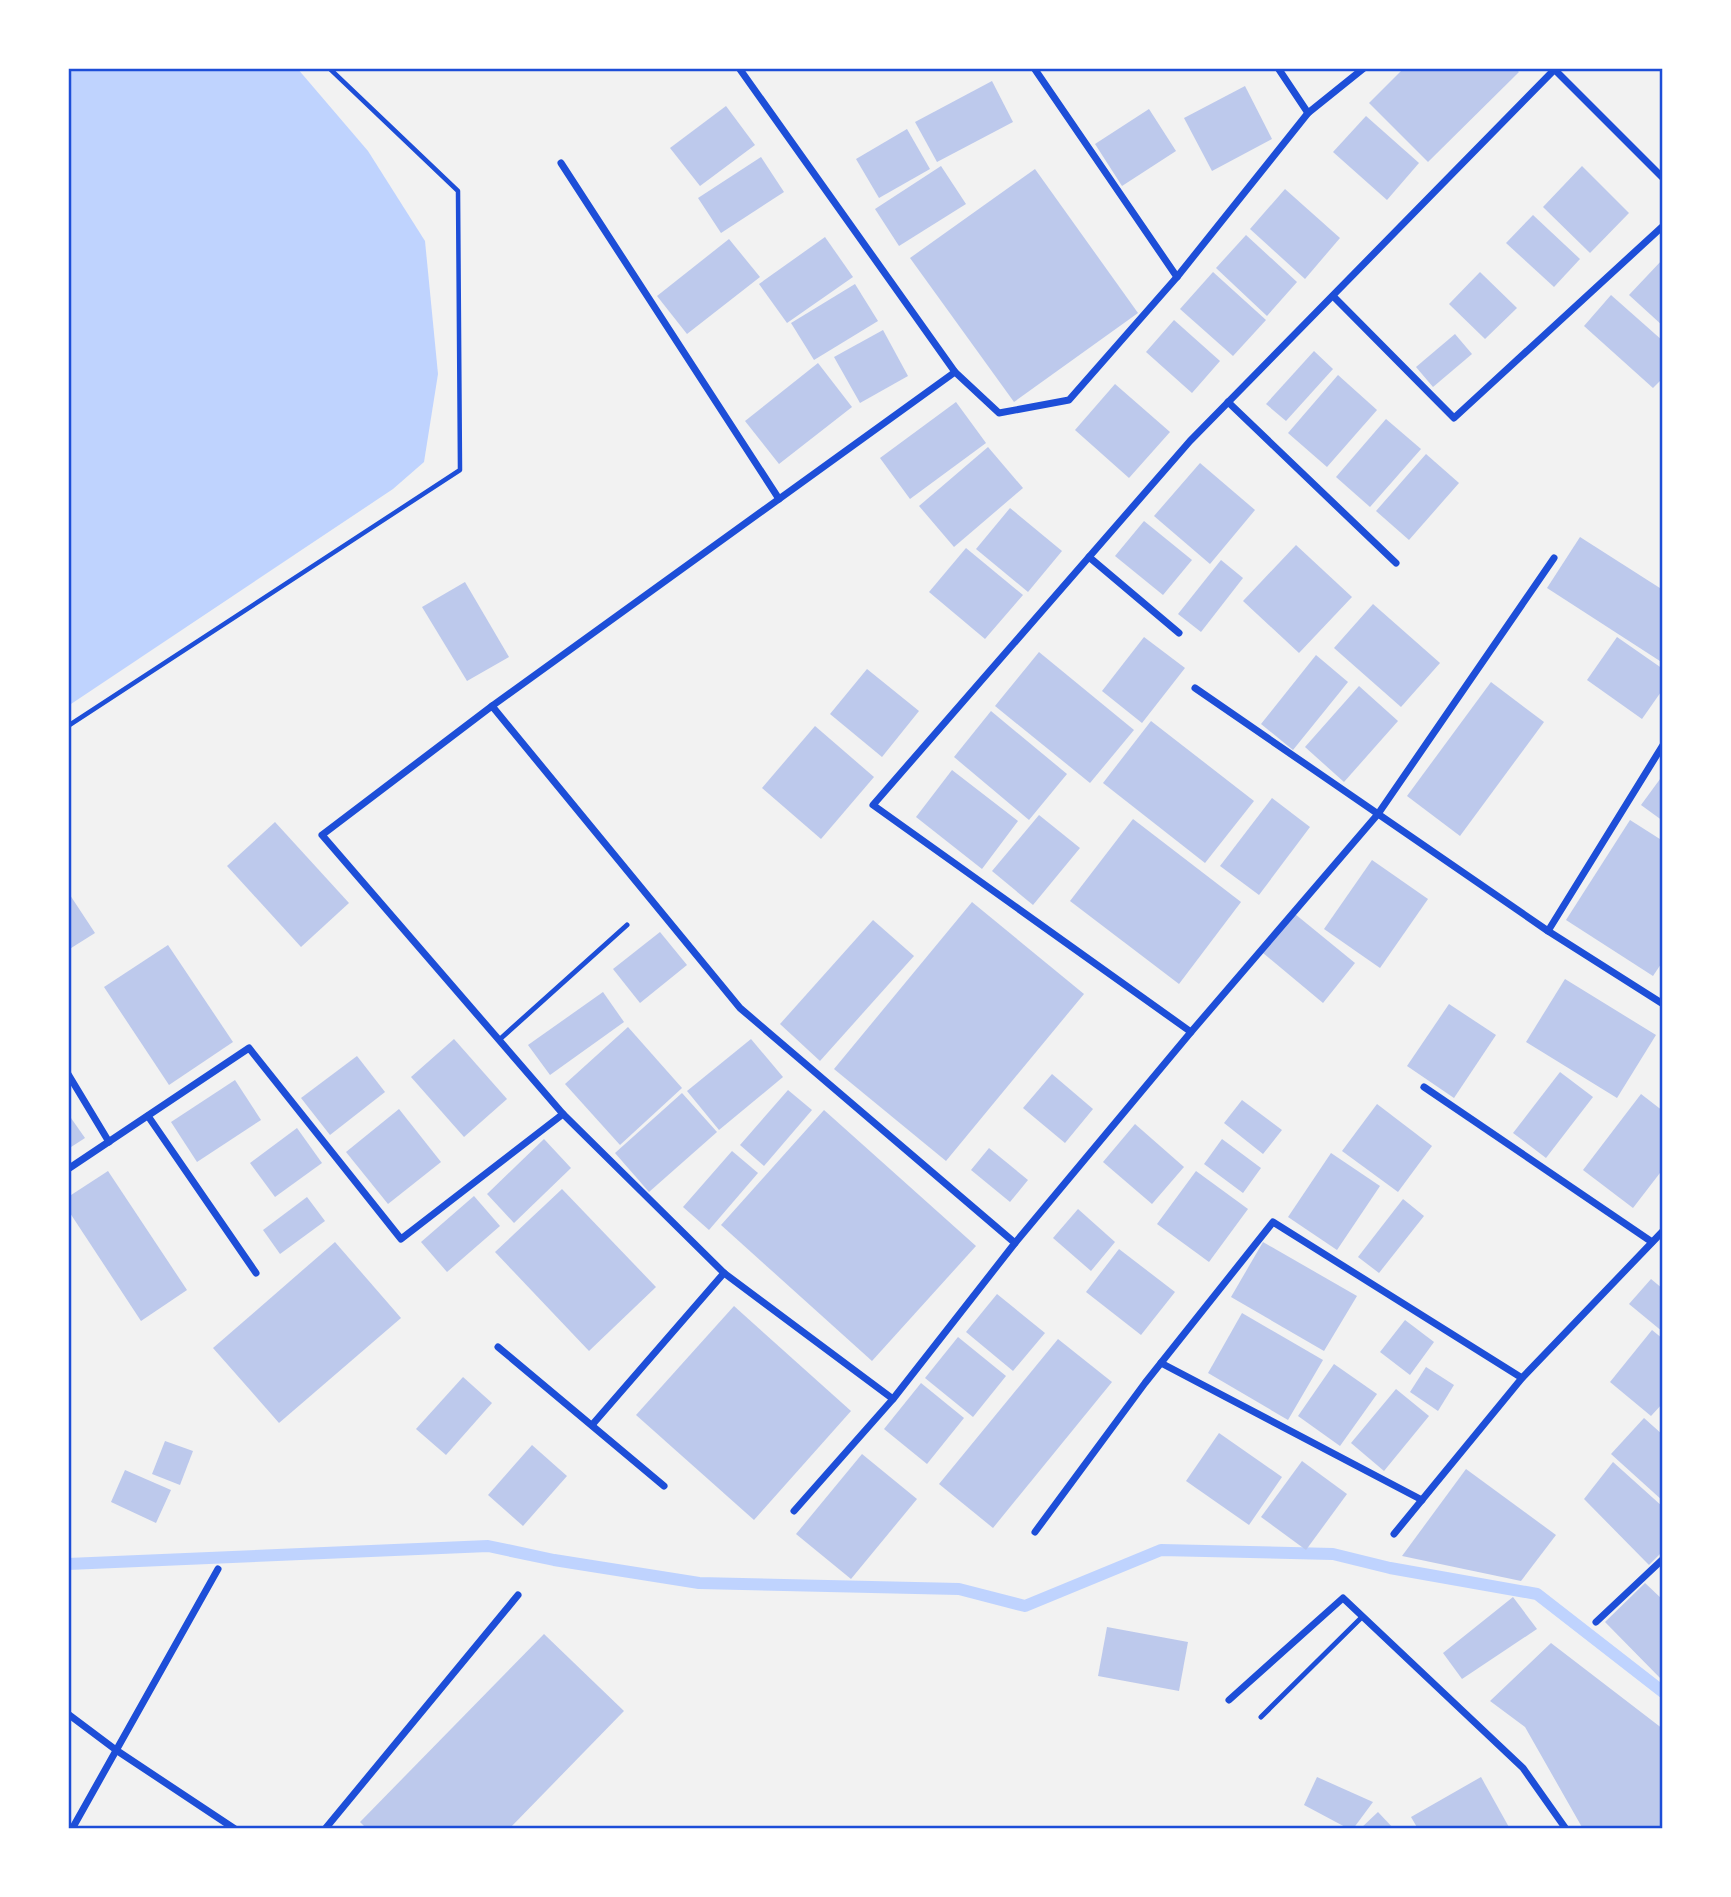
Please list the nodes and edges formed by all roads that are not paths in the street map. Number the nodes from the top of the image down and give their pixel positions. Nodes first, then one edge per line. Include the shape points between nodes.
1 (739, 68) edge
2 (1034, 68) edge
3 (1278, 68) edge
4 (1364, 68) edge
5 (1554, 69) edge
6 (1308, 113) junction
7 (561, 163) dead end
8 (1663, 178) edge
9 (1663, 226) edge
10 (1177, 277) junction
11 (1333, 296) junction
12 (954, 372) junction
13 (1228, 402) junction
14 (779, 499) junction
15 (1089, 556) junction
16 (1554, 558) dead end
17 (1396, 563) dead end
18 (1179, 633) dead end
19 (1195, 688) dead end
20 (492, 706) junction
21 (1663, 745) edge
22 (1378, 814) junction
23 (627, 925) dead end
24 (1548, 931) junction
25 (1663, 1004) edge
26 (1191, 1032) junction
27 (499, 1040) junction
28 (68, 1074) edge
29 (1424, 1087) dead end
30 (564, 1114) junction
31 (148, 1116) junction
32 (109, 1142) junction
33 (68, 1169) edge
34 (1663, 1231) edge
35 (1653, 1242) junction
36 (1015, 1243) junction
37 (256, 1273) dead end
38 (724, 1273) junction
39 (498, 1347) dead end
40 (1161, 1363) junction
41 (1522, 1378) junction
42 (893, 1399) junction
43 (592, 1425) junction
44 (664, 1486) dead end
45 (1422, 1500) junction
46 (794, 1511) dead end
47 (1035, 1532) dead end
48 (1394, 1534) dead end
49 (1663, 1559) edge
50 (218, 1569) dead end
51 (517, 1595) dead end
52 (1362, 1616) junction
53 (1596, 1622) dead end
54 (1229, 1700) dead end
55 (68, 1714) edge
56 (1261, 1717) dead end
57 (116, 1750) junction
58 (72, 1829) edge
59 (235, 1829) edge
60 (325, 1829) edge
61 (1566, 1829) edge

1 - 12 street
2 - 10 street
3 - 6 street
4 - 6 street
5 - 8 street
5 - 11 street
6 - 10 street
7 - 14 street
9 - 11 street via 1454,418
10 - 12 street via 1069,400 999,413
11 - 13 street
12 - 14 street
13 - 15 street
13 - 17 street
14 - 20 street
15 - 18 street
15 - 26 street via 873,806
16 - 22 street
19 - 22 street
20 - 27 street via 322,835
20 - 36 street via 740,1008
21 - 24 street
22 - 24 street
22 - 26 street
23 - 27 lane
24 - 25 street
26 - 36 street
27 - 30 street
28 - 32 street
29 - 35 street
30 - 31 street via 401,1239 249,1048
30 - 38 street
31 - 32 street
31 - 37 street
32 - 33 street
34 - 35 street
35 - 41 street
36 - 42 street
38 - 42 street
38 - 43 street
39 - 43 street
40 - 41 street via 1273,1222
40 - 45 street
40 - 47 street
41 - 45 street
42 - 46 street
43 - 44 street
45 - 48 street
49 - 53 street
50 - 57 street
51 - 60 street
52 - 54 street via 1343,1598
52 - 56 lane
52 - 61 street via 1523,1768
55 - 57 street
57 - 58 street
57 - 59 street

